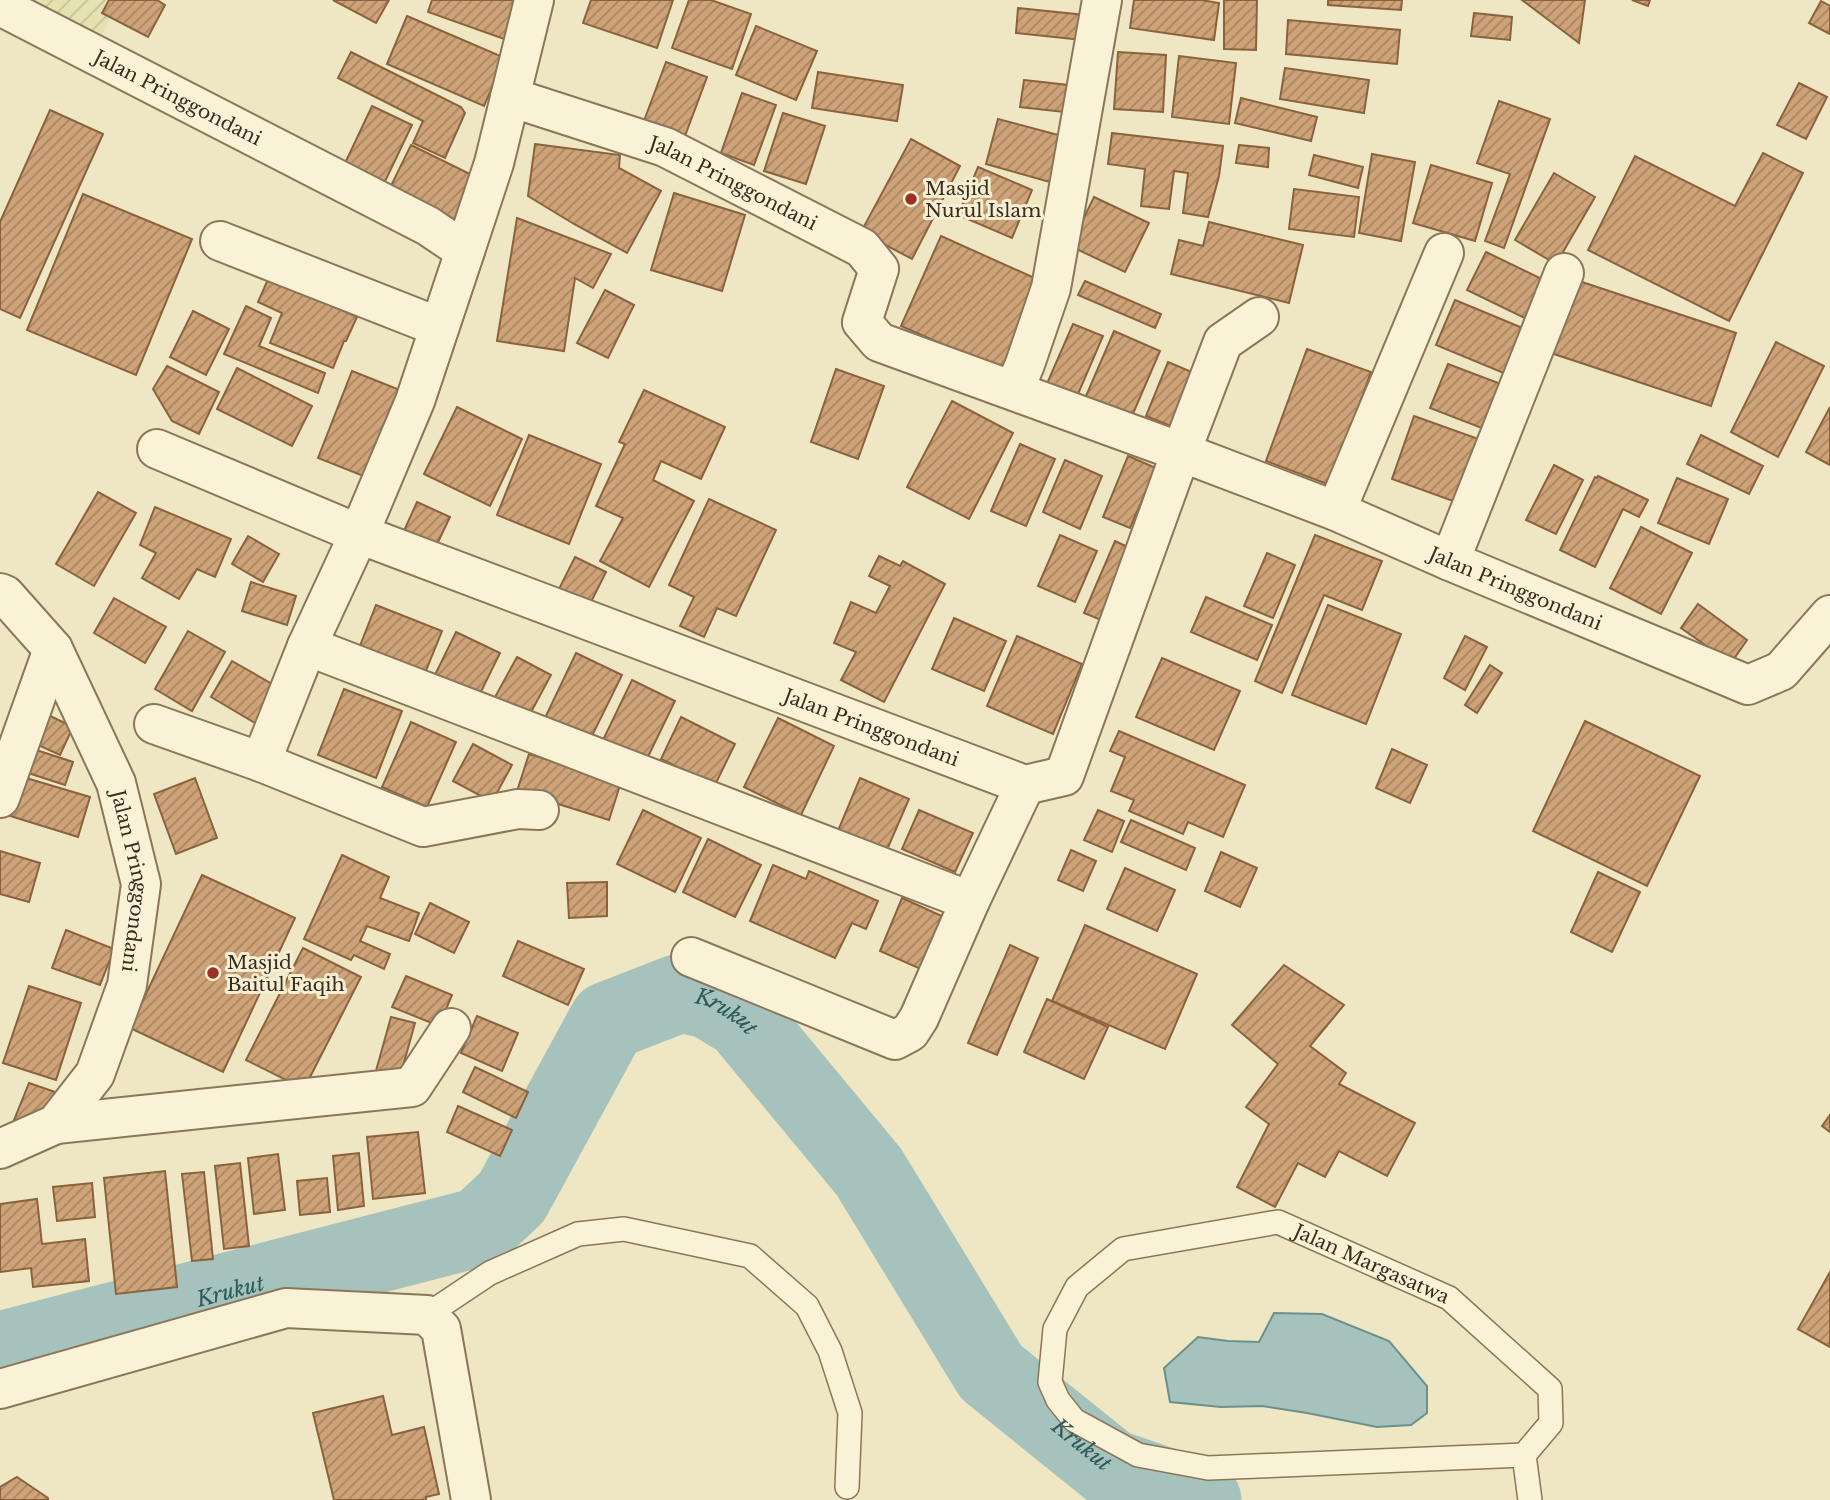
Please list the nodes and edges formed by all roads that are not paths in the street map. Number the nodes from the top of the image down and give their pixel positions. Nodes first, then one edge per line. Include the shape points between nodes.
1 (534, 0) edge
2 (1102, 0) edge
3 (0, 6) edge
4 (510, 97) junction
5 (220, 241) dead end
6 (466, 251) junction
7 (1444, 253) dead end
8 (1564, 273) dead end
9 (1259, 317) dead end
10 (439, 327) junction
11 (1014, 390) junction
12 (157, 449) dead end
13 (1181, 452) junction
14 (1336, 511) junction
15 (359, 534) junction
16 (1450, 561) junction
17 (0, 593) edge
18 (1830, 615) edge
19 (307, 646) junction
20 (53, 649) junction
21 (154, 724) dead end
22 (261, 762) junction
23 (1025, 785) junction
24 (0, 798) edge
25 (539, 810) dead end
26 (970, 901) junction
27 (691, 957) dead end
28 (451, 1028) dead end
29 (56, 1124) junction
30 (0, 1149) edge
31 (427, 1315) junction
32 (0, 1389) edge
33 (1524, 1455) junction
34 (847, 1487) dead end
35 (471, 1500) edge
36 (1530, 1500) edge

1 - 4 street
2 - 11 street via 1051,288
3 - 6 street, Jalan Pringgondani via 428,226
4 - 6 street
4 - 11 street, Jalan Pringgondani via 665,148 862,248 879,269 862,322 879,342
5 - 10 street
6 - 10 street
7 - 14 street
8 - 16 street
9 - 13 street via 1223,342
10 - 15 street via 415,401
11 - 13 street, Jalan Pringgondani
12 - 15 street, Jalan Pringgondani
13 - 14 street, Jalan Pringgondani
13 - 23 street via 1064,776
14 - 16 street, Jalan Pringgondani
15 - 19 street
15 - 23 street, Jalan Pringgondani
16 - 18 street, Jalan Pringgondani via 1748,685 1781,670
17 - 20 street, Jalan Pringgondani
19 - 22 street
19 - 26 street
20 - 24 street
20 - 29 street, Jalan Pringgondani via 116,783 141,884 127,985 95,1074
21 - 22 street
22 - 25 street via 423,827 518,809
23 - 26 street
26 - 27 street via 919,1018 910,1032 895,1040
28 - 29 street via 412,1087
29 - 30 street, Jalan Pringgondani
31 - 32 street via 286,1308
31 - 34 lane via 490,1273 578,1234 624,1229 750,1256 807,1306 830,1351 850,1413
31 - 35 street via 441,1329
33 - 33 lane, Jalan Margasatwa via 1208,1468 1138,1455 1074,1420 1058,1400 1050,1382 1055,1329 1077,1286 1123,1249 1278,1223 1449,1298 1550,1389 1551,1423
33 - 36 lane

